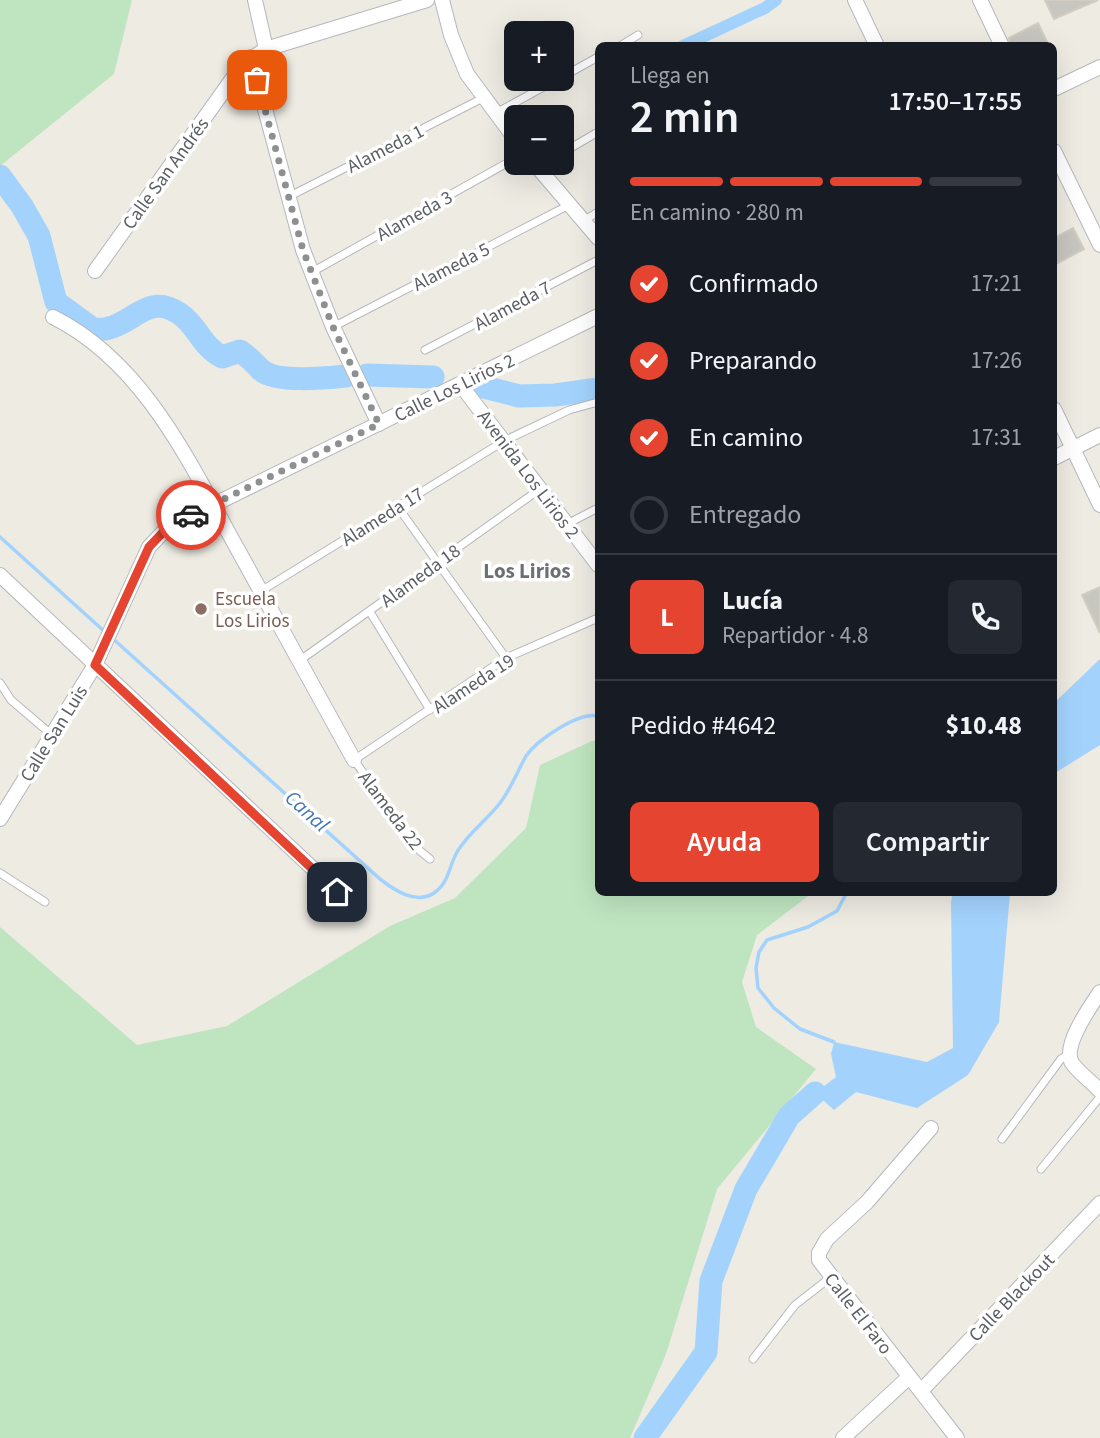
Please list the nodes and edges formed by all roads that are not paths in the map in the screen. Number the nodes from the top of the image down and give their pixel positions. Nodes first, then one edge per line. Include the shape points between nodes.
1 (255, 0) edge
2 (427, 0) edge
3 (442, 0) edge
4 (855, 0) edge
5 (980, 0) edge
6 (638, 35) dead end
7 (627, 42) edge
8 (875, 42) edge
9 (1000, 42) edge
10 (266, 49) junction
11 (251, 57) junction
12 (595, 59) edge
13 (1100, 67) edge
14 (574, 70) edge
15 (1057, 88) edge
16 (536, 91) edge
17 (483, 98) junction
18 (495, 113) junction
19 (504, 125) edge
20 (595, 134) edge
21 (574, 146) edge
22 (1057, 156) edge
23 (504, 165) edge
24 (547, 175) edge
25 (288, 197) junction
26 (569, 204) junction
27 (595, 214) edge
28 (583, 220) junction
29 (595, 234) edge
30 (1100, 245) edge
31 (595, 262) edge
32 (95, 271) dead end
33 (311, 272) junction
34 (53, 317) dead end
35 (595, 317) edge
36 (333, 327) junction
37 (425, 350) dead end
38 (460, 384) junction
39 (595, 403) edge
40 (1057, 415) edge
41 (379, 424) junction
42 (1100, 435) edge
43 (504, 442) junction
44 (1073, 449) junction
45 (1057, 457) edge
46 (540, 489) junction
47 (212, 504) junction
48 (1100, 505) edge
49 (397, 506) junction
50 (595, 510) edge
51 (567, 524) junction
52 (595, 561) edge
53 (437, 562) junction
54 (0, 575) edge
55 (261, 591) junction
56 (120, 607) joint
57 (370, 612) junction
58 (595, 619) edge
59 (506, 658) junction
60 (299, 661) junction
61 (95, 665) junction
62 (0, 683) edge
63 (430, 710) junction
64 (52, 735) junction
65 (354, 760) junction
66 (0, 820) edge
67 (430, 859) dead end
68 (0, 873) edge
69 (45, 902) dead end
70 (358, 911) dead end
71 (1100, 992) edge
72 (1069, 1054) junction
73 (1100, 1091) edge
74 (1100, 1097) edge
75 (931, 1128) dead end
76 (1002, 1139) dead end
77 (1041, 1169) dead end
78 (1100, 1203) edge
79 (831, 1277) junction
80 (753, 1359) dead end
81 (909, 1377) junction
82 (921, 1391) junction
83 (843, 1438) edge
84 (957, 1438) edge

1 - 10 street
2 - 10 street, Calle San Andrés
3 - 17 street via 467,74
4 - 8 street
5 - 9 street
6 - 7 lane
10 - 11 street, Calle San Andrés
11 - 25 street
11 - 32 street, Calle San Andrés
12 - 14 lane
13 - 15 street
16 - 18 lane
17 - 18 street
17 - 25 lane, Alameda 1
18 - 19 street
20 - 21 lane
22 - 30 street
23 - 33 lane, Alameda 3
24 - 26 street
25 - 33 street
26 - 28 street
26 - 36 lane, Alameda 5
27 - 28 lane
28 - 29 street
31 - 37 lane, Alameda 7
33 - 36 street
34 - 47 street via 77,329 116,361 166,425
35 - 38 street, Calle Los Lirios 2
36 - 41 street
38 - 41 street, Calle Los Lirios 2
38 - 43 street, Avenida Los Lirios 2
39 - 43 lane, Alameda 17 via 569,410
40 - 44 street
41 - 47 street, Calle Los Lirios 2
42 - 44 street
43 - 46 street, Avenida Los Lirios 2
43 - 49 lane, Alameda 17
44 - 45 street
44 - 48 street
46 - 51 street, Avenida Los Lirios 2
46 - 53 lane, Alameda 18
47 - 55 street
47 - 56 street, Calle Los Lirios 2 via 168,527 149,547
49 - 53 lane
49 - 55 lane, Alameda 17
50 - 51 lane
51 - 52 street, Avenida Los Lirios 2
53 - 57 lane, Alameda 18
53 - 59 lane
54 - 61 street
55 - 60 street
56 - 61 street, Calle San Luis
57 - 60 lane, Alameda 18
57 - 63 lane
58 - 59 lane, Alameda 19
59 - 63 lane, Alameda 19
60 - 65 street
61 - 64 street, Calle San Luis
61 - 70 street
62 - 64 lane via 11,700
63 - 65 lane, Alameda 19
64 - 66 street, Calle San Luis
65 - 67 lane, Alameda 22
68 - 69 lane
71 - 72 street via 1071,1042
72 - 73 street
72 - 76 lane
74 - 77 lane
75 - 79 street, Calle El Faro via 822,1247 819,1260
78 - 82 street, Calle Blackout
79 - 80 lane via 795,1305
79 - 81 street, Calle El Faro
81 - 82 street, Calle El Faro
81 - 83 street
82 - 84 street, Calle El Faro

